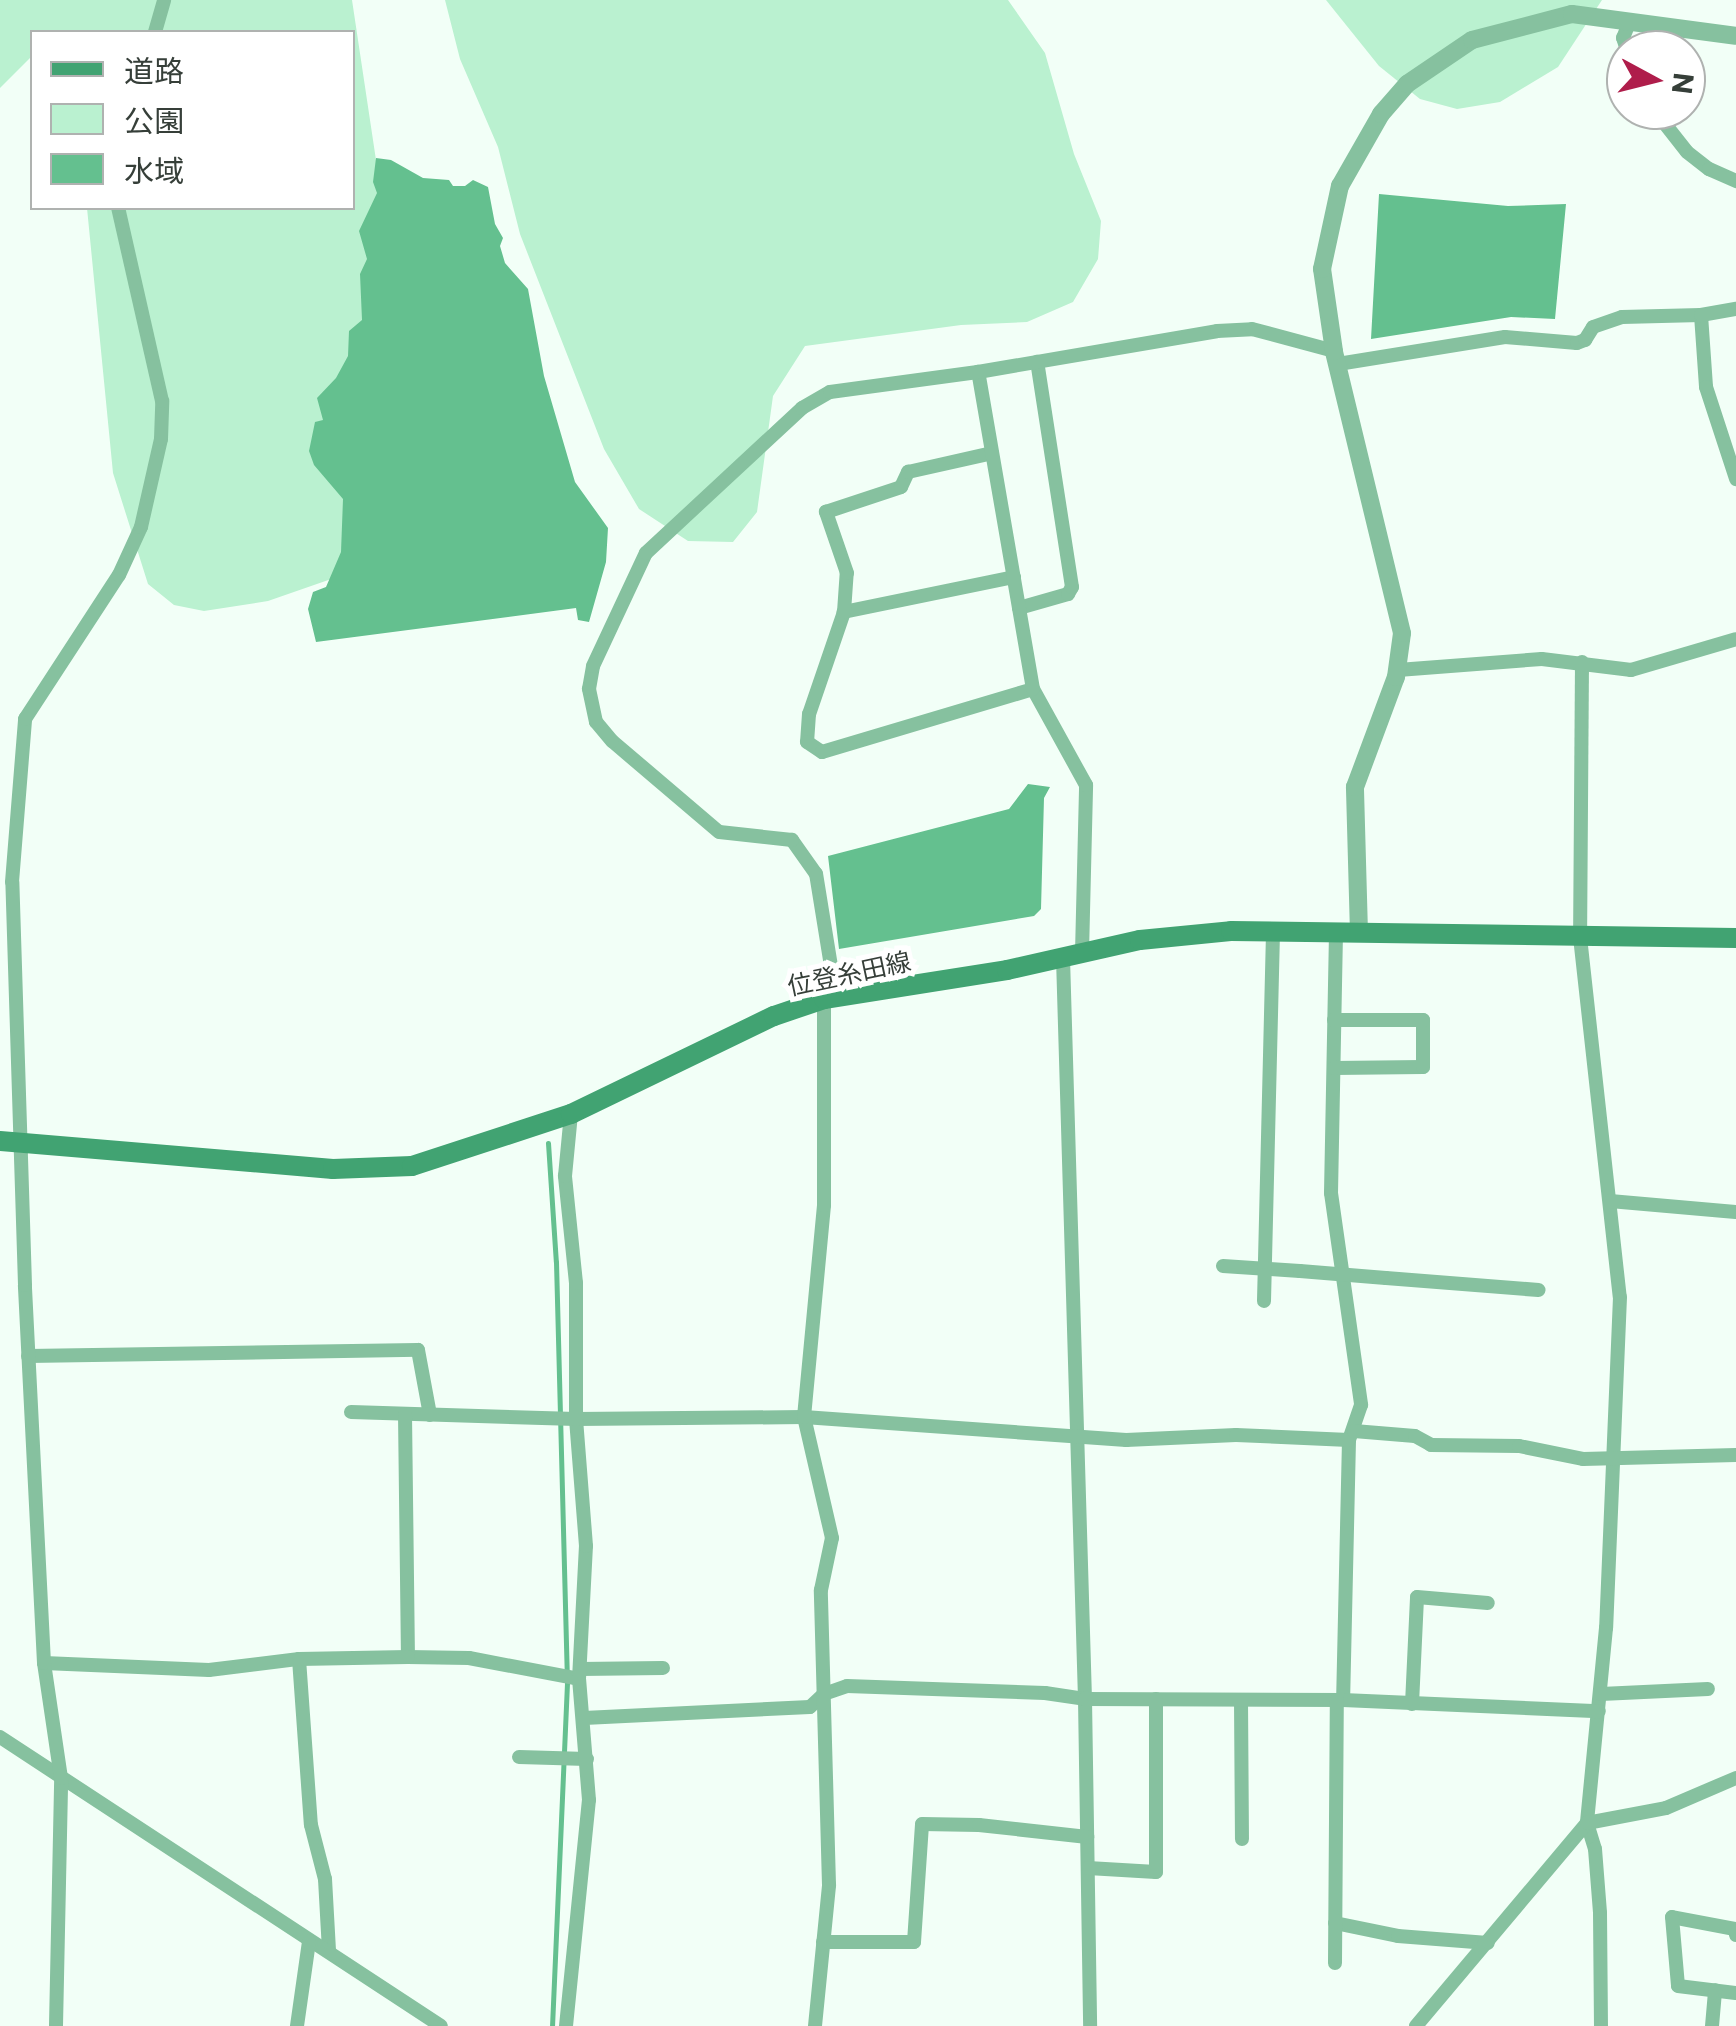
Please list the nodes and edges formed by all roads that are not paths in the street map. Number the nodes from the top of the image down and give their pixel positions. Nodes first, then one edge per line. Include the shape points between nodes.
1 (164, 0) edge
2 (1630, 21) junction
3 (155, 30) edge
4 (1626, 30) edge
5 (1736, 36) edge
6 (1670, 130) edge
7 (1736, 180) edge
8 (118, 210) edge
9 (1736, 308) edge
10 (1701, 315) junction
11 (1336, 358) junction
12 (1037, 362) junction
13 (978, 372) junction
14 (992, 453) junction
15 (1736, 479) edge
16 (1014, 578) junction
17 (1019, 608) junction
18 (844, 612) junction
19 (1736, 639) edge
20 (1582, 662) junction
21 (1398, 670) junction
22 (1033, 689) junction
23 (1273, 932) junction
24 (1336, 933) junction
25 (1360, 933) junction
26 (1580, 937) junction
27 (1736, 938) edge
28 (1072, 956) junction
29 (830, 998) junction
30 (1334, 1020) junction
31 (1334, 1068) junction
32 (571, 1114) junction
33 (10, 1142) edge
34 (1610, 1201) junction
35 (1736, 1212) edge
36 (1224, 1266) dead end
37 (1265, 1270) junction
38 (1539, 1290) dead end
39 (1264, 1301) dead end
40 (28, 1356) junction
41 (351, 1412) dead end
42 (405, 1414) junction
43 (430, 1415) junction
44 (804, 1418) junction
45 (576, 1419) junction
46 (1352, 1436) junction
47 (1076, 1437) junction
48 (1736, 1455) edge
49 (1614, 1460) junction
50 (1488, 1603) dead end
51 (408, 1657) junction
52 (299, 1659) junction
53 (44, 1663) junction
54 (663, 1668) dead end
55 (580, 1674) junction
56 (1708, 1689) dead end
57 (824, 1694) junction
58 (1600, 1694) junction
59 (1085, 1699) junction
60 (1156, 1699) junction
61 (1241, 1700) junction
62 (1340, 1700) junction
63 (1412, 1704) junction
64 (1599, 1711) junction
65 (584, 1718) junction
66 (0, 1737) edge
67 (519, 1757) dead end
68 (586, 1758) junction
69 (62, 1778) junction
70 (1736, 1778) edge
71 (1587, 1823) junction
72 (1087, 1837) junction
73 (1242, 1839) dead end
74 (1088, 1868) junction
75 (1335, 1923) junction
76 (1736, 1935) edge
77 (310, 1942) junction
78 (822, 1942) junction
79 (1488, 1943) junction
80 (330, 1952) junction
81 (1334, 1964) dead end
82 (1715, 1990) junction
83 (1736, 1993) edge
84 (56, 2026) edge
85 (297, 2026) edge
86 (440, 2026) edge
87 (566, 2026) edge
88 (815, 2026) edge
89 (1090, 2026) edge
90 (1416, 2026) edge
91 (1601, 2026) edge
92 (1712, 2026) edge

1 - 3 street
2 - 4 street
2 - 5 street
2 - 11 street via 1572,14 1472,40 1420,74 1381,114 1358,149 1330,218 1322,269
6 - 7 street via 1708,169
8 - 33 street via 162,401 161,439 141,527 120,575 26,719 12,882
9 - 10 street
10 - 11 street via 1622,317 1592,326 1577,343 1504,338
10 - 15 street via 1706,387
11 - 12 street via 1252,329
11 - 21 street via 1400,616
12 - 13 street
12 - 17 street via 1072,587 1068,594
13 - 14 street
13 - 29 street via 830,392 802,408 646,553 593,666 589,689 596,722 612,741 719,832 792,840 816,874
14 - 16 street
14 - 18 street via 908,472 901,487 826,512 847,574
16 - 17 street
16 - 18 street
17 - 22 street
18 - 22 street via 809,714 811,748 822,752
19 - 20 street via 1631,670
20 - 21 street
20 - 26 street
21 - 25 street via 1354,787
22 - 28 street via 1086,785
23 - 24 main road, 位登糸田線
23 - 28 main road, 位登糸田線 via 1140,940
23 - 37 street
24 - 25 main road, 位登糸田線
24 - 30 street
25 - 26 main road, 位登糸田線
26 - 27 main road, 位登糸田線
26 - 34 street
28 - 29 main road, 位登糸田線
28 - 47 street
29 - 32 main road, 位登糸田線 via 774,1016
29 - 44 street via 824,1206
30 - 31 street
30 - 31 street via 1422,1020 1423,1066
31 - 46 street via 1332,1193 1361,1405
32 - 33 main road, 位登糸田線 via 412,1166 334,1169
32 - 45 street via 565,1176 576,1283
33 - 40 street
34 - 35 street
34 - 49 street via 1620,1297
36 - 37 street
37 - 38 street, bridge
37 - 39 street
40 - 43 street via 418,1350
40 - 53 street
41 - 42 street
42 - 43 street
42 - 51 street
43 - 45 street
44 - 45 street
44 - 47 street
44 - 57 street via 832,1538 821,1590
45 - 55 street via 586,1546
46 - 47 street
46 - 49 street via 1415,1436 1432,1445 1519,1446
46 - 62 street
47 - 59 street
48 - 49 street
49 - 58 street
50 - 63 street via 1417,1598
51 - 52 street
51 - 55 street via 469,1658
52 - 53 street via 209,1670
52 - 80 street via 310,1824 325,1878
53 - 69 street
54 - 55 street
55 - 65 street
56 - 58 street
57 - 59 street via 846,1686
57 - 65 street via 810,1707
57 - 78 street via 828,1885
58 - 64 street
59 - 60 street
59 - 72 street
60 - 61 street
60 - 74 street via 1156,1872
61 - 62 street
61 - 73 street
62 - 63 street
62 - 75 street
63 - 64 street
64 - 71 street
65 - 68 street
66 - 69 street
67 - 68 street
68 - 87 street via 584,1879
69 - 77 street
69 - 84 street
70 - 71 street via 1666,1808
71 - 79 street
71 - 91 street via 1600,1913
72 - 74 street
72 - 78 street via 922,1824 914,1942
74 - 89 street
75 - 79 street
75 - 81 street
76 - 82 street via 1735,1929 1672,1917 1678,1986
77 - 80 street
77 - 85 street
78 - 88 street
79 - 90 street
80 - 86 street
82 - 83 street
82 - 92 street

